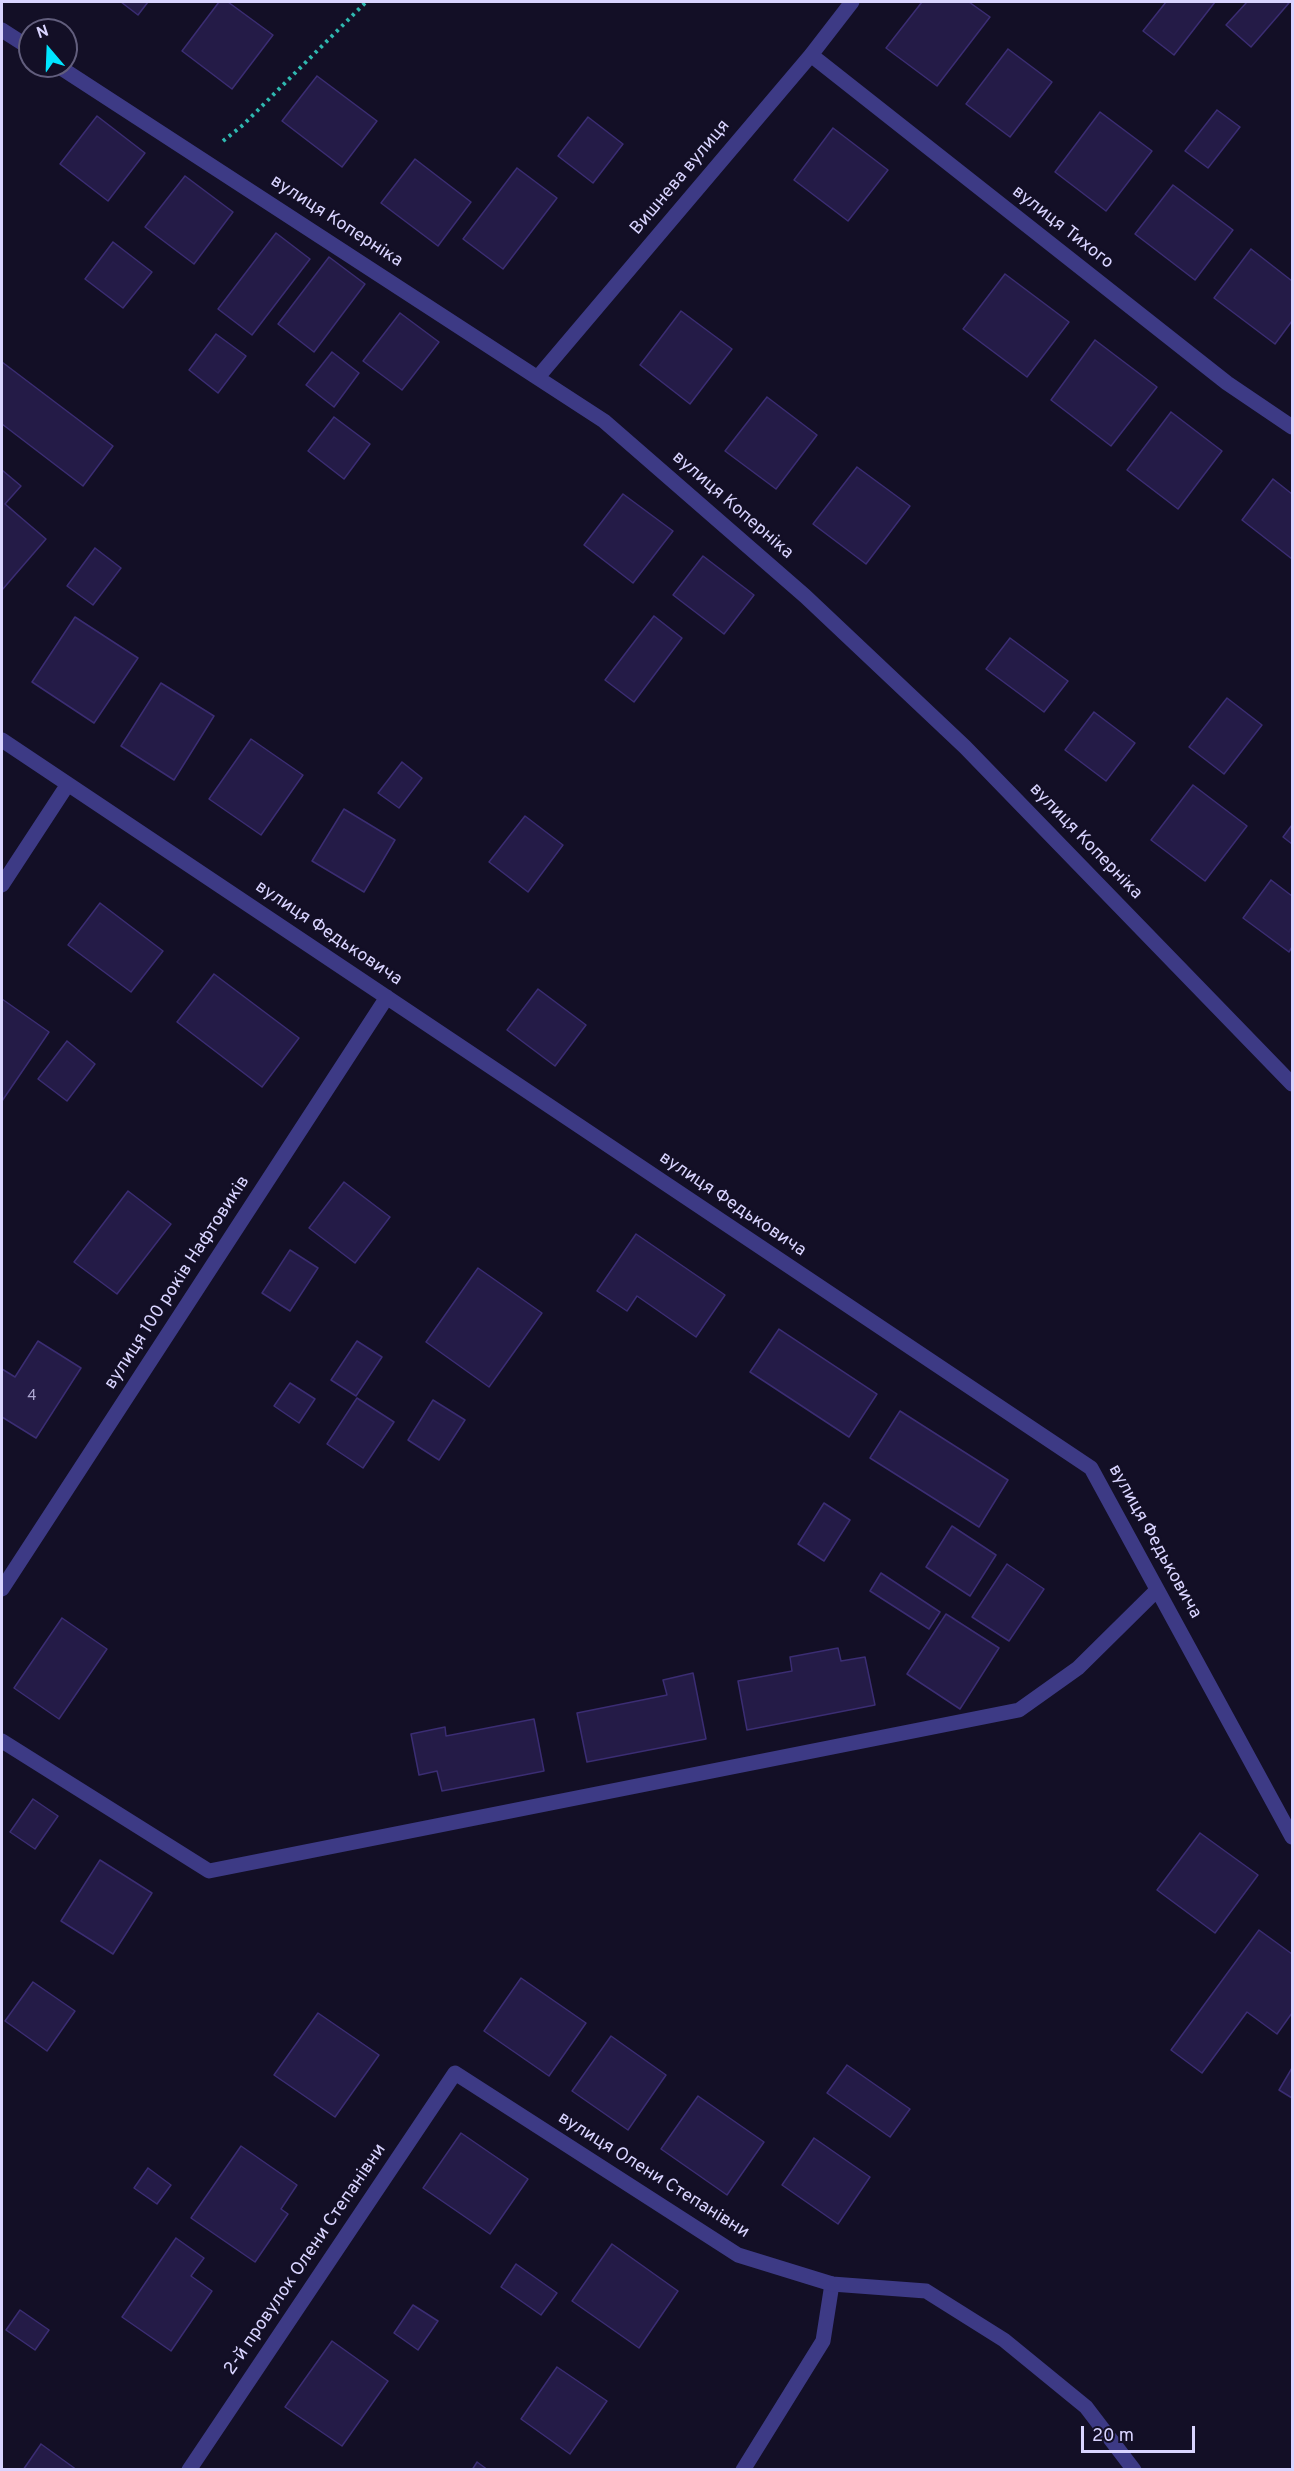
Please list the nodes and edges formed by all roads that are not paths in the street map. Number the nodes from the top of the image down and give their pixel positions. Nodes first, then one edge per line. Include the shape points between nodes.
1 (852, 2) edge
2 (2, 30) edge
3 (18, 40) edge
4 (810, 55) junction
5 (77, 78) edge
6 (538, 377) junction
7 (1293, 427) edge
8 (2, 740) edge
9 (68, 784) junction
10 (2, 885) edge
11 (387, 998) junction
12 (1293, 1084) edge
13 (2, 1589) edge
14 (1158, 1590) junction
15 (2, 1741) edge
16 (1293, 1837) edge
17 (455, 2073) joint
18 (832, 2283) junction
19 (189, 2469) edge
20 (743, 2469) edge
21 (1134, 2469) edge

1 - 4 street, Вишнева вулиця
2 - 3 street
4 - 6 street, Вишнева вулиця
4 - 7 street, вулиця Тихого via 1227,383
5 - 6 street, вулиця Коперніка
6 - 12 street, вулиця Коперніка via 604,421 805,596 965,747
8 - 9 street, вулиця Федьковича
9 - 10 street
9 - 11 street, вулиця Федьковича
11 - 13 street, вулиця 100 років Нафтовиків
11 - 14 street, вулиця Федьковича via 1091,1468
14 - 15 street via 1078,1668 1019,1710 209,1871
14 - 16 street, вулиця Федьковича
17 - 18 street, вулиця Олени Степанівни via 738,2254
17 - 19 street, 2-й провулок Олени Степанівни
18 - 20 street via 823,2341
18 - 21 street, вулиця Олени Степанівни via 926,2291 1004,2340 1086,2407

